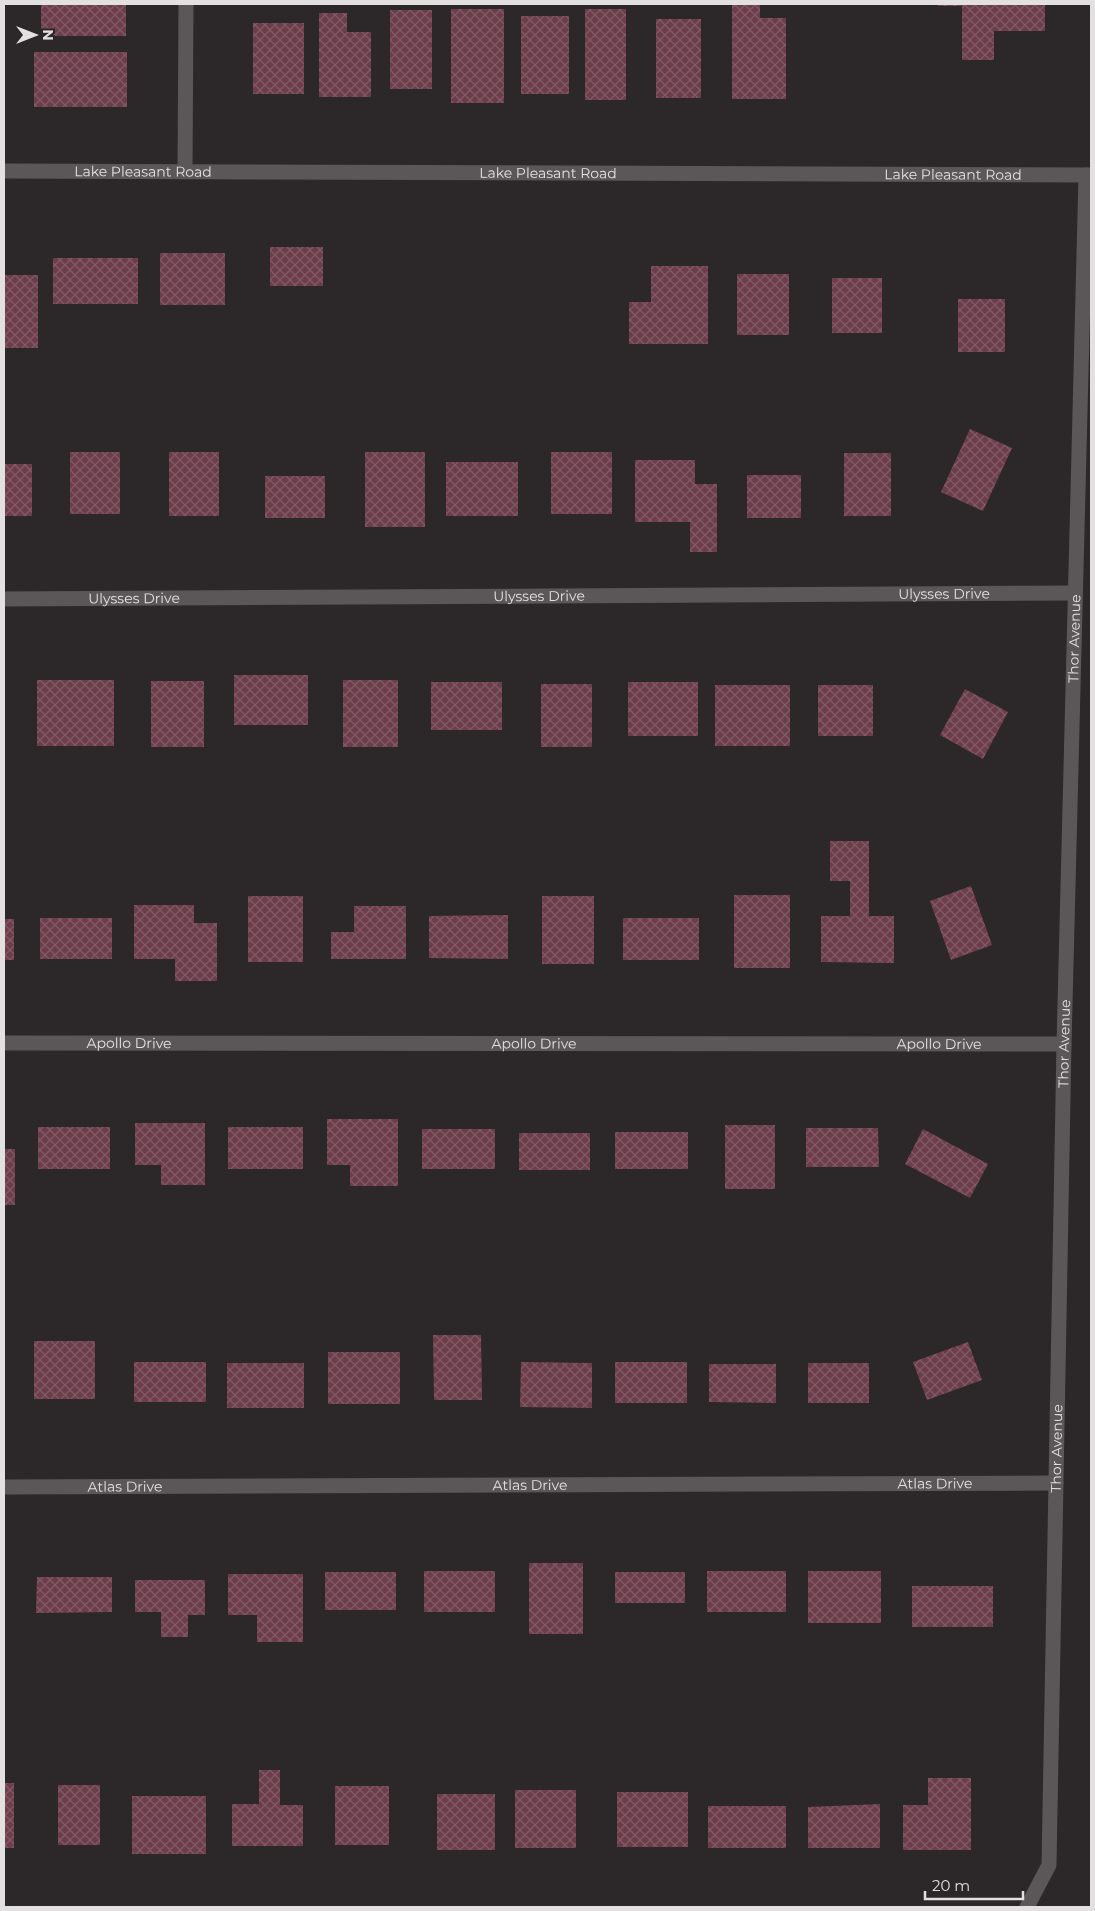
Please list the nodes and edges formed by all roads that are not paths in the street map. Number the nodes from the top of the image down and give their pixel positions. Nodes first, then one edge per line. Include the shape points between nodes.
1 (186, 4) edge
2 (4, 171) edge
3 (185, 171) junction
4 (1089, 175) edge
5 (1075, 593) junction
6 (4, 599) edge
7 (4, 1043) edge
8 (1064, 1044) junction
9 (1056, 1482) junction
10 (4, 1487) edge
11 (1027, 1907) edge

1 - 3 street
2 - 3 street, Lake Pleasant Road
3 - 4 street, Lake Pleasant Road
4 - 5 street, Thor Avenue
5 - 6 street, Ulysses Drive
5 - 8 street, Thor Avenue
7 - 8 street, Apollo Drive
8 - 9 street, Thor Avenue
9 - 10 street, Atlas Drive
9 - 11 street, Thor Avenue via 1049,1865

